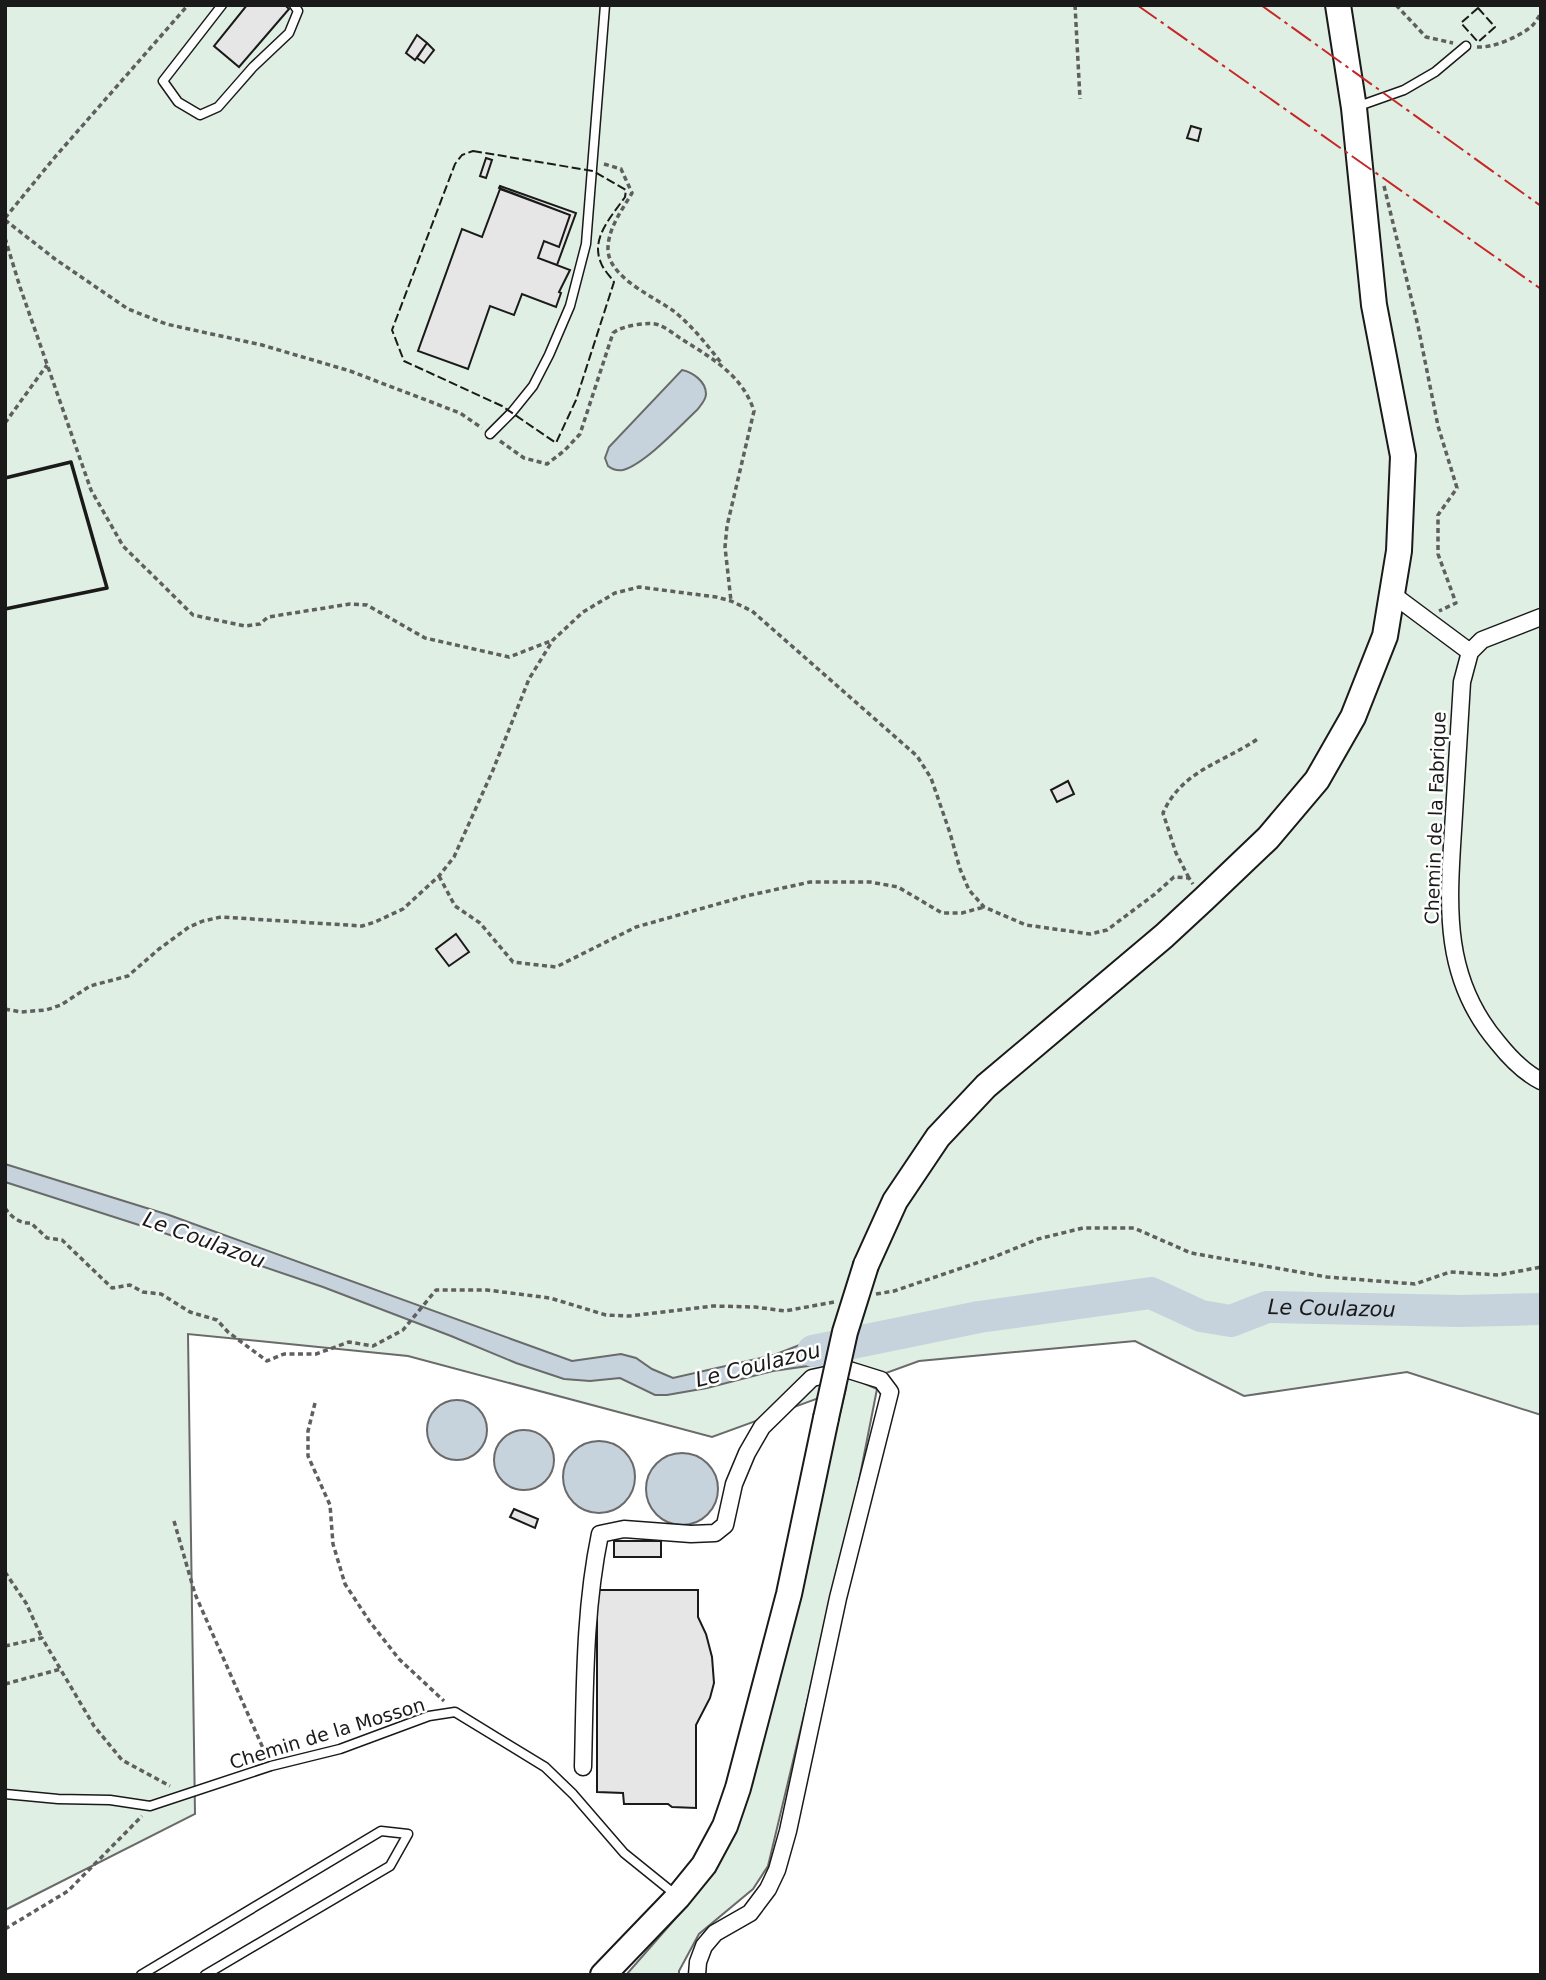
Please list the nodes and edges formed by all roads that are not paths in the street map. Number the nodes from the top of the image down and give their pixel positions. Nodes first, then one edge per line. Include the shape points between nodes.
1 (222, 5) edge
2 (294, 5) edge
3 (605, 5) edge
4 (1338, 5) edge
5 (1466, 46) dead end
6 (1354, 108) junction
7 (490, 434) road end
8 (1392, 594) junction
9 (1541, 617) edge
10 (1470, 652) junction
11 (1541, 1082) edge
12 (583, 1767) dead end
13 (5, 1794) edge
14 (678, 1897) junction
15 (141, 1975) edge
16 (205, 1975) edge
17 (603, 1975) edge
18 (697, 1975) edge

1 - 2 lane via 163,81 178,102 200,115 218,107 289,33 298,11
3 - 7 lane via 586,244 570,306 533,386
4 - 6 main road
5 - 6 lane via 1404,90
6 - 8 main road via 1374,305 1403,456 1399,551
8 - 10 street
8 - 14 main road, bridge via 1385,636 1353,717 1317,780 1268,838 1204,899 986,1086 938,1137 895,1201 866,1265 845,1332 789,1594 738,1788 704,1866
9 - 10 street via 1482,640
10 - 11 street, Chemin de la Fabrique via 1462,682 1450,931 1471,1003 1489,1033 1514,1062
12 - 18 street via 586,1632 600,1534 624,1529 715,1533 725,1525 747,1453 762,1427 789,1399 813,1378 849,1370 881,1380 890,1392 777,1870 750,1913 715,1933 704,1946
13 - 14 lane, Chemin de la Mosson via 150,1807 271,1766 340,1749 429,1716 455,1712 545,1767 624,1853
14 - 17 main road
15 - 16 lane via 381,1831 408,1835 390,1866

